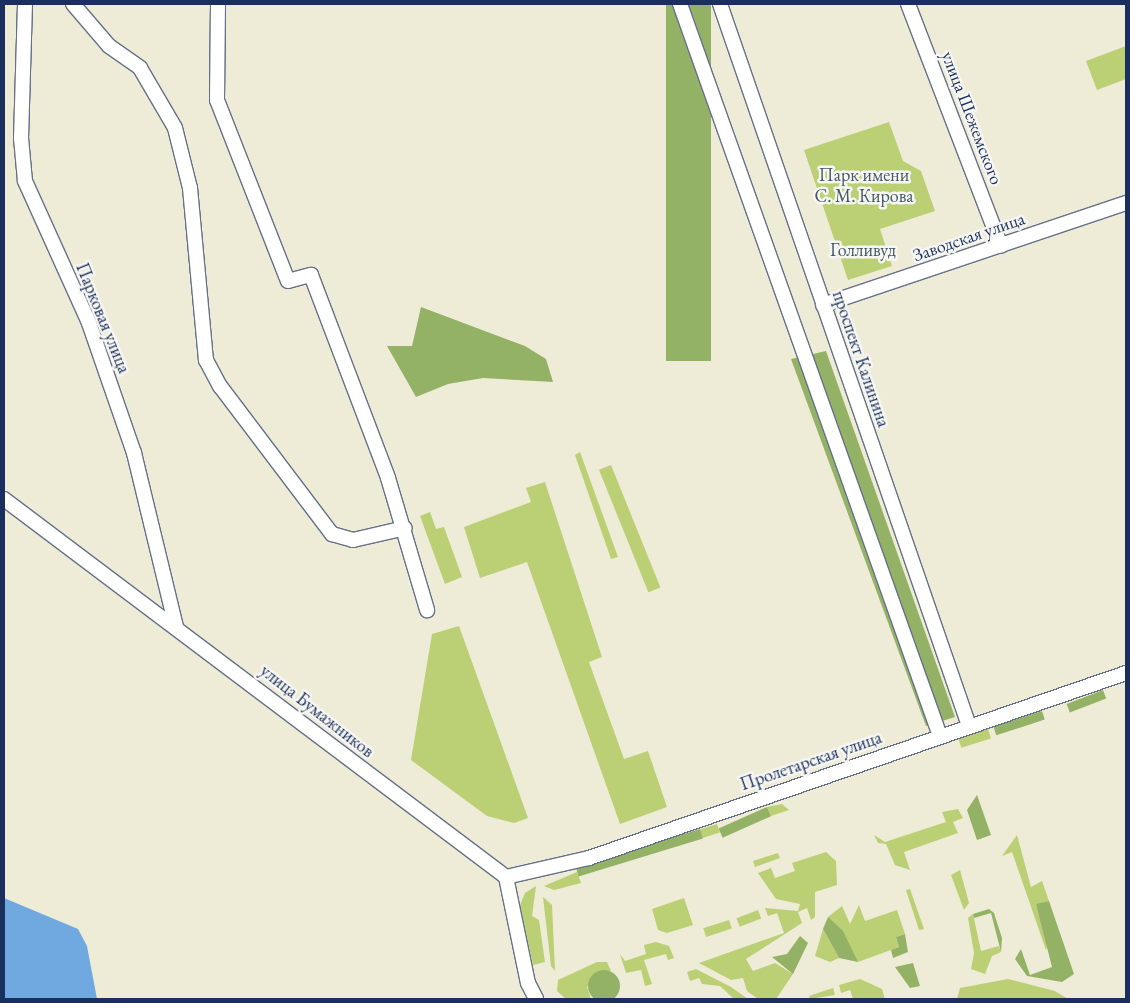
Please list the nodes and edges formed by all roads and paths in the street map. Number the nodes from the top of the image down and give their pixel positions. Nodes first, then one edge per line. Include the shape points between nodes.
1 (25, 4) edge
2 (73, 4) edge
3 (218, 4) edge
4 (680, 4) edge
5 (720, 4) edge
6 (908, 4) edge
7 (1126, 203) edge
8 (1001, 246) junction
9 (823, 305) junction
10 (4, 499) edge
11 (405, 528) junction
12 (427, 610) dead end
13 (176, 627) junction
14 (1126, 673) edge
15 (969, 726) junction
16 (940, 736) junction
17 (506, 877) junction
18 (536, 999) edge

1 - 13 street, Парковая улица via 21,138 25,181 89,323 134,453
2 - 11 street via 108,46 140,68 175,128 190,188 206,360 220,386 332,534 353,540
3 - 11 street via 217,100 288,281 311,275
4 - 16 street
5 - 9 street, проспект Калинина
6 - 8 street, улица Шежемского
7 - 8 street, Заводская улица
8 - 9 street, Заводская улица
9 - 15 street, проспект Калинина
10 - 13 street, улица Бумажников
11 - 12 street
13 - 17 street, улица Бумажников
14 - 15 street, Пролетарская улица
15 - 16 street, Пролетарская улица
16 - 17 street, Пролетарская улица via 589,858
17 - 18 street via 528,983

